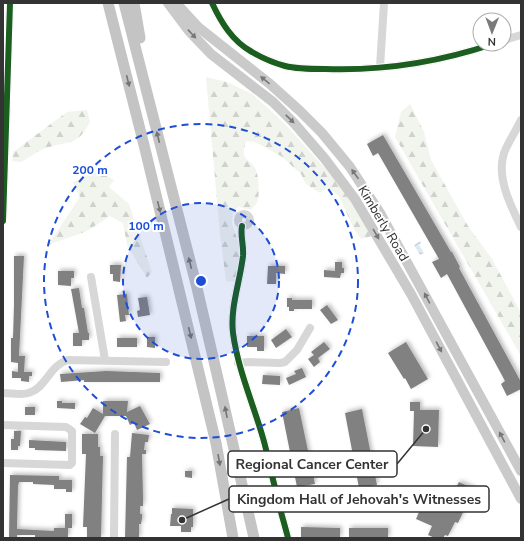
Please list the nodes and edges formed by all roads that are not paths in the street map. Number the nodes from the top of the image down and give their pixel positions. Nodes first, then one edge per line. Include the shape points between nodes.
1 (10, 3) edge
2 (101, 3) edge
3 (108, 3) edge
4 (124, 3) edge
5 (134, 3) edge
6 (168, 3) edge
7 (176, 3) edge
8 (212, 3) edge
9 (384, 3) edge
10 (118, 43) junction
11 (472, 50) edge
12 (380, 67) junction
13 (141, 71) junction
14 (5, 84) edge
15 (521, 120) edge
16 (4, 158) edge
17 (3, 221) edge
18 (242, 226) dead end
19 (521, 227) edge
20 (91, 277) dead end
21 (310, 328) dead end
22 (105, 360) junction
23 (166, 362) dead end
24 (238, 364) junction
25 (3, 393) edge
26 (3, 425) edge
27 (115, 434) dead end
28 (3, 463) edge
29 (521, 471) edge
30 (521, 499) edge
31 (114, 538) edge
32 (233, 538) edge
33 (253, 538) edge
34 (288, 538) edge

1 - 14 street
2 - 10 highway
3 - 10 highway
4 - 13 highway
5 - 13 highway via 141,46
6 -> 30 main road, Kimberly Road via 211,54 273,102 294,123 355,198 411,294
29 -> 7 main road, Kimberly Road via 380,213 350,167 300,111 198,26
8 - 12 street via 223,26 234,39 266,59 286,66 312,69
9 - 12 street
10 -> 32 highway via 214,436
11 - 12 street via 448,57
33 -> 13 highway via 198,296
14 - 16 street
15 - 19 street via 502,162 506,195
16 - 17 street
18 - 24 street via 243,253 233,319
20 - 22 street
21 - 24 street via 297,350 285,362
22 - 23 street
22 - 25 street via 68,360 55,367 35,391 26,394
24 - 34 street via 264,442
26 - 28 street via 66,427 72,431 70,465
27 - 31 street

